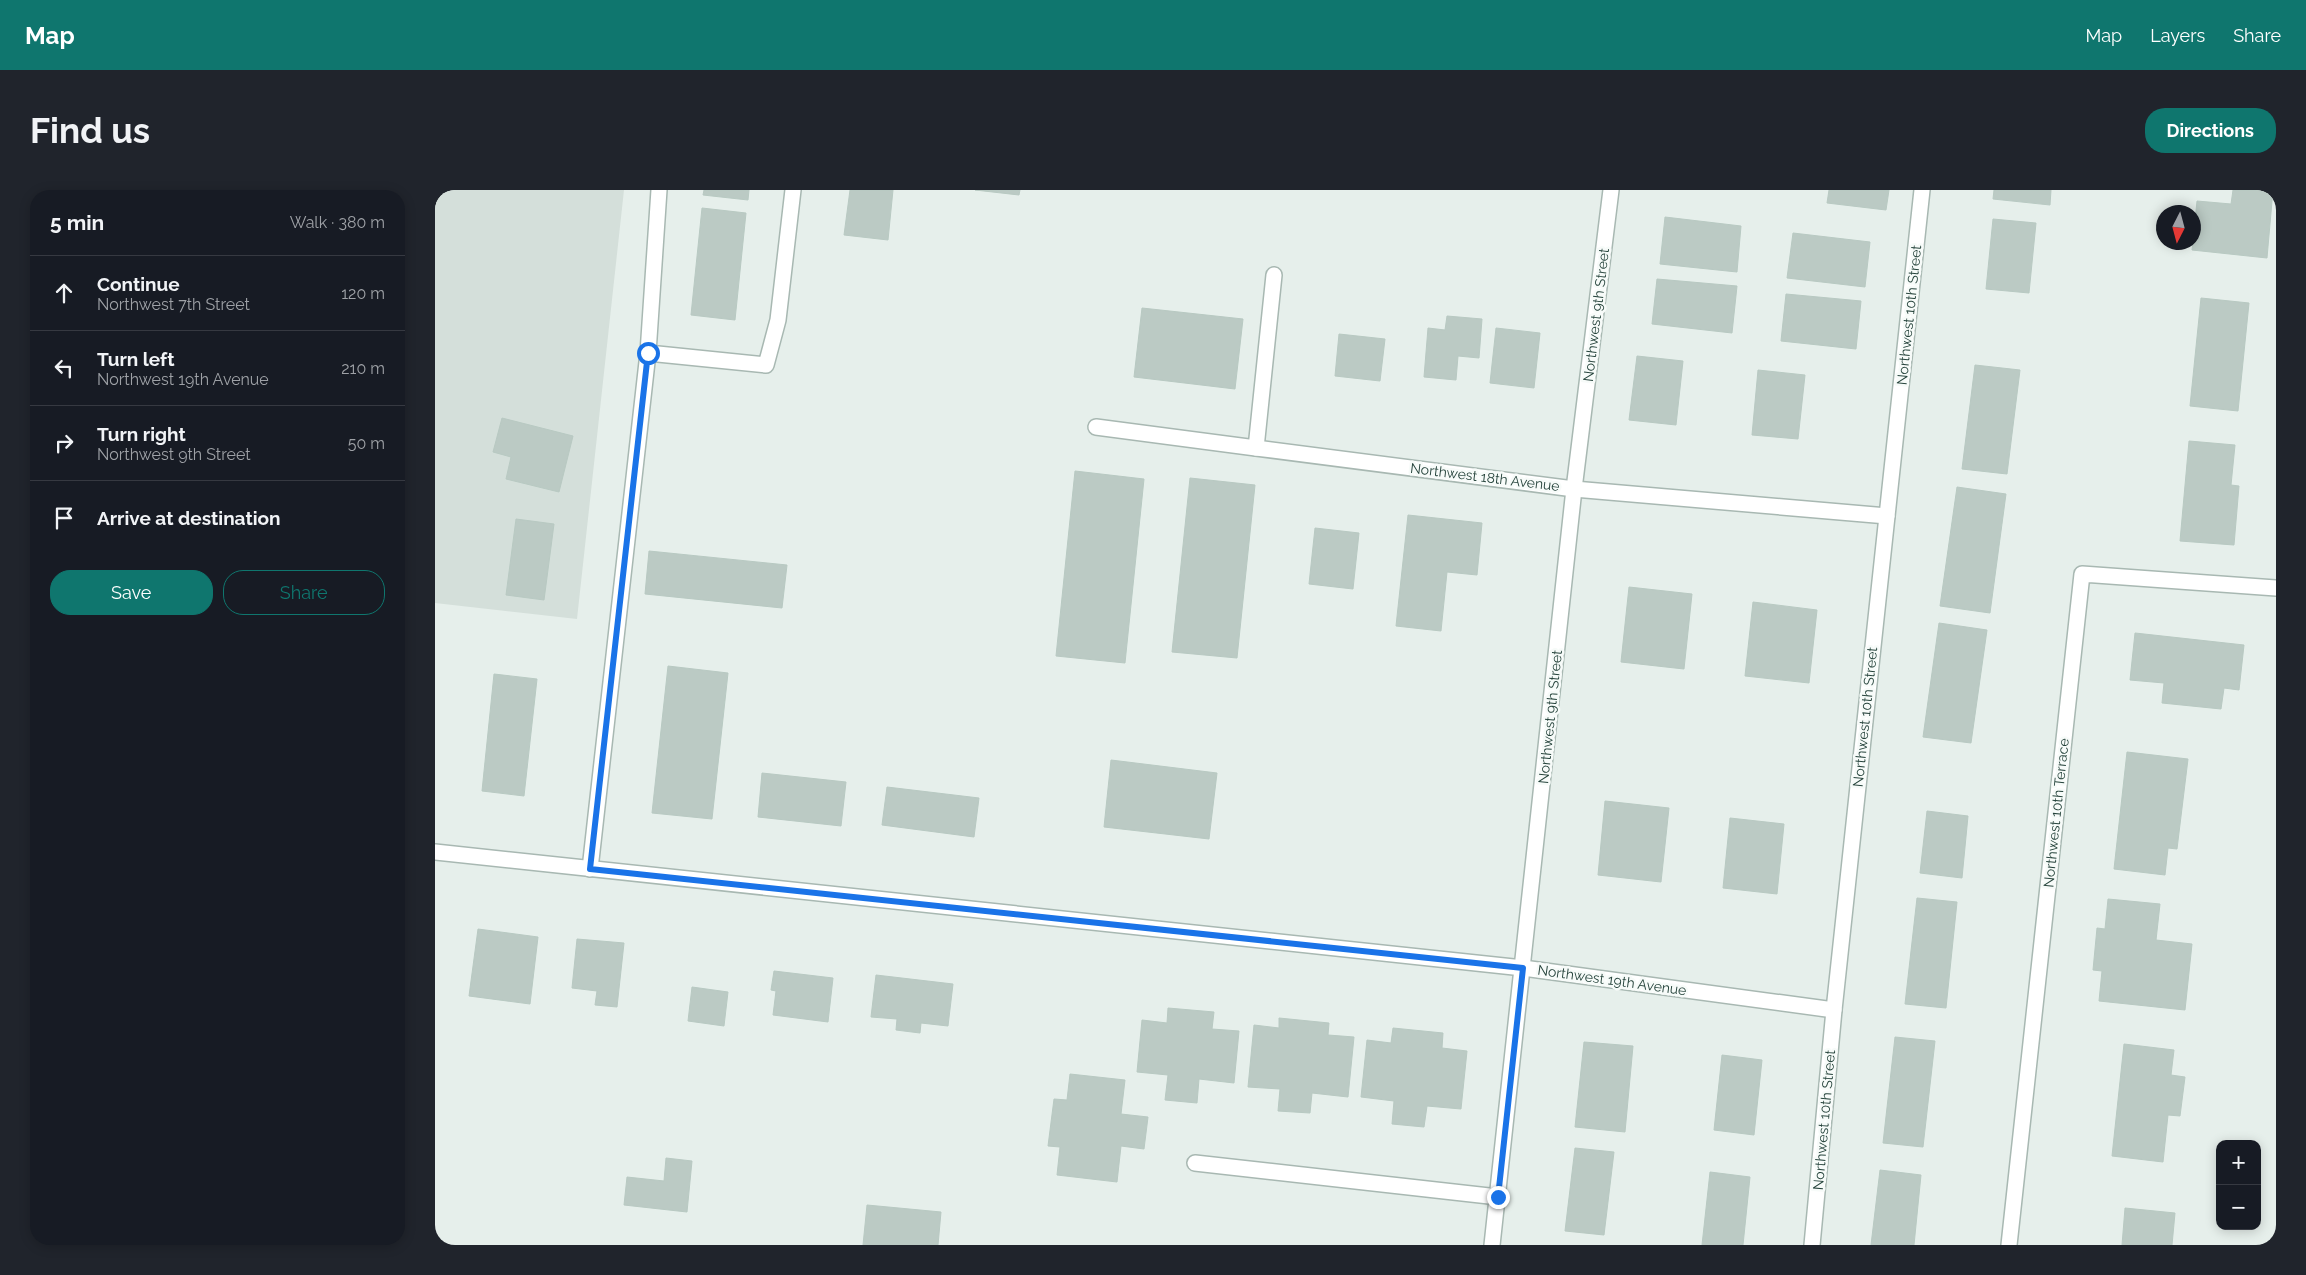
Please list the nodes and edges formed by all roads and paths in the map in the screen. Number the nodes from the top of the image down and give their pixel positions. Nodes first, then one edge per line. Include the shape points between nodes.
1 (659, 190) edge
2 (793, 190) edge
3 (1611, 190) edge
4 (1922, 190) edge
5 (1274, 275) dead end
6 (648, 353) junction
7 (1096, 427) dead end
8 (1256, 448) junction
9 (1574, 489) junction
10 (1887, 516) junction
11 (2276, 588) edge
12 (435, 852) edge
13 (590, 869) junction
14 (1523, 968) junction
15 (1834, 1010) junction
16 (1195, 1163) dead end
17 (1498, 1197) junction
18 (1492, 1245) edge
19 (1812, 1245) edge
20 (2009, 1245) edge

1 - 6 street
2 - 6 street via 778,320 767,365
3 - 9 street, Northwest 9th Street
4 - 10 street, Northwest 10th Street
5 - 8 street
6 - 13 street
7 - 8 street, Northwest 18th Avenue
8 - 9 street, Northwest 18th Avenue
9 - 10 street, Northwest 18th Avenue
9 - 14 street, Northwest 9th Street
10 - 15 street, Northwest 10th Street
11 - 20 street, Northwest 10th Terrace via 2083,574
12 - 13 street, Northwest 19th Avenue
13 - 14 street, Northwest 19th Avenue
14 - 15 street, Northwest 19th Avenue
14 - 17 street, Northwest 9th Street
15 - 19 street, Northwest 10th Street
16 - 17 street
17 - 18 street, Northwest 9th Street

